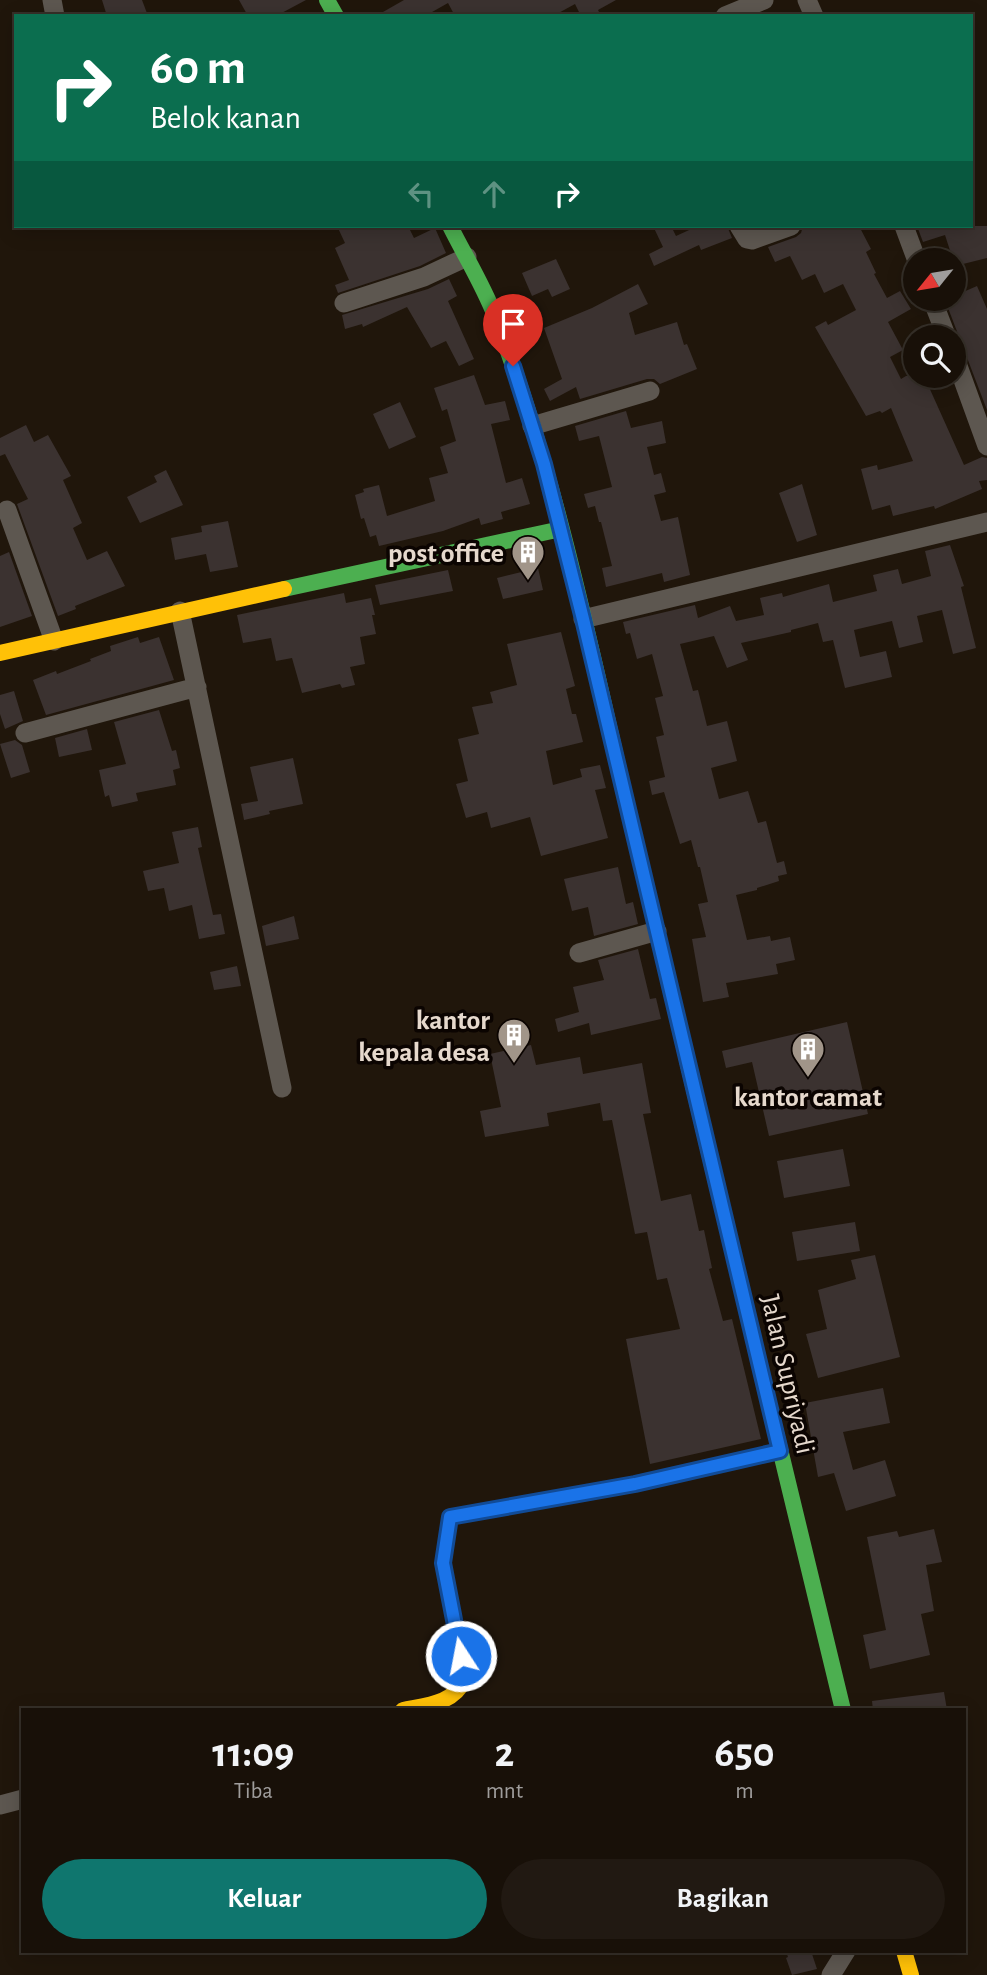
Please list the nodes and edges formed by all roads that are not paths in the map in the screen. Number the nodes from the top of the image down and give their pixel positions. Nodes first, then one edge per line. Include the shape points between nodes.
1 (764, 0) edge
2 (730, 14) edge
3 (451, 228) edge
4 (740, 228) edge
5 (786, 228) edge
6 (905, 228) edge
7 (912, 248) edge
8 (467, 257) junction
9 (344, 303) dead end
10 (966, 388) edge
11 (650, 391) dead end
12 (532, 426) junction
13 (987, 446) edge
14 (7, 510) dead end
15 (987, 522) edge
16 (561, 529) junction
17 (180, 611) junction
18 (583, 619) junction
19 (54, 641) junction
20 (0, 653) edge
21 (197, 687) junction
22 (24, 733) dead end
23 (657, 932) junction
24 (579, 953) dead end
25 (282, 1088) dead end
26 (780, 1451) junction
27 (412, 1708) edge
28 (844, 1708) edge
29 (21, 1800) edge
30 (0, 1805) edge
31 (845, 1953) edge
32 (905, 1953) edge
33 (831, 1975) edge
34 (911, 1975) edge

1 - 2 street
3 - 8 main road, Jalan Supriyadi
4 - 5 street via 752,240
6 - 7 street
8 - 9 street via 424,277
8 - 12 main road, Jalan Supriyadi via 494,314
10 - 13 street
11 - 12 street
12 - 16 main road, Jalan Supriyadi
14 - 19 street
15 - 18 street
16 - 17 main road
16 - 18 main road, Jalan Supriyadi
17 - 19 main road
17 - 21 street
18 - 23 main road, Jalan Supriyadi
19 - 20 main road
21 - 22 street
21 - 25 street
23 - 24 street
23 - 26 main road, Jalan Supriyadi
26 - 27 main road via 635,1484 450,1517 443,1563 465,1679 451,1699
26 - 28 main road, Jalan Supriyadi
29 - 30 street
31 - 33 street
32 - 34 main road

